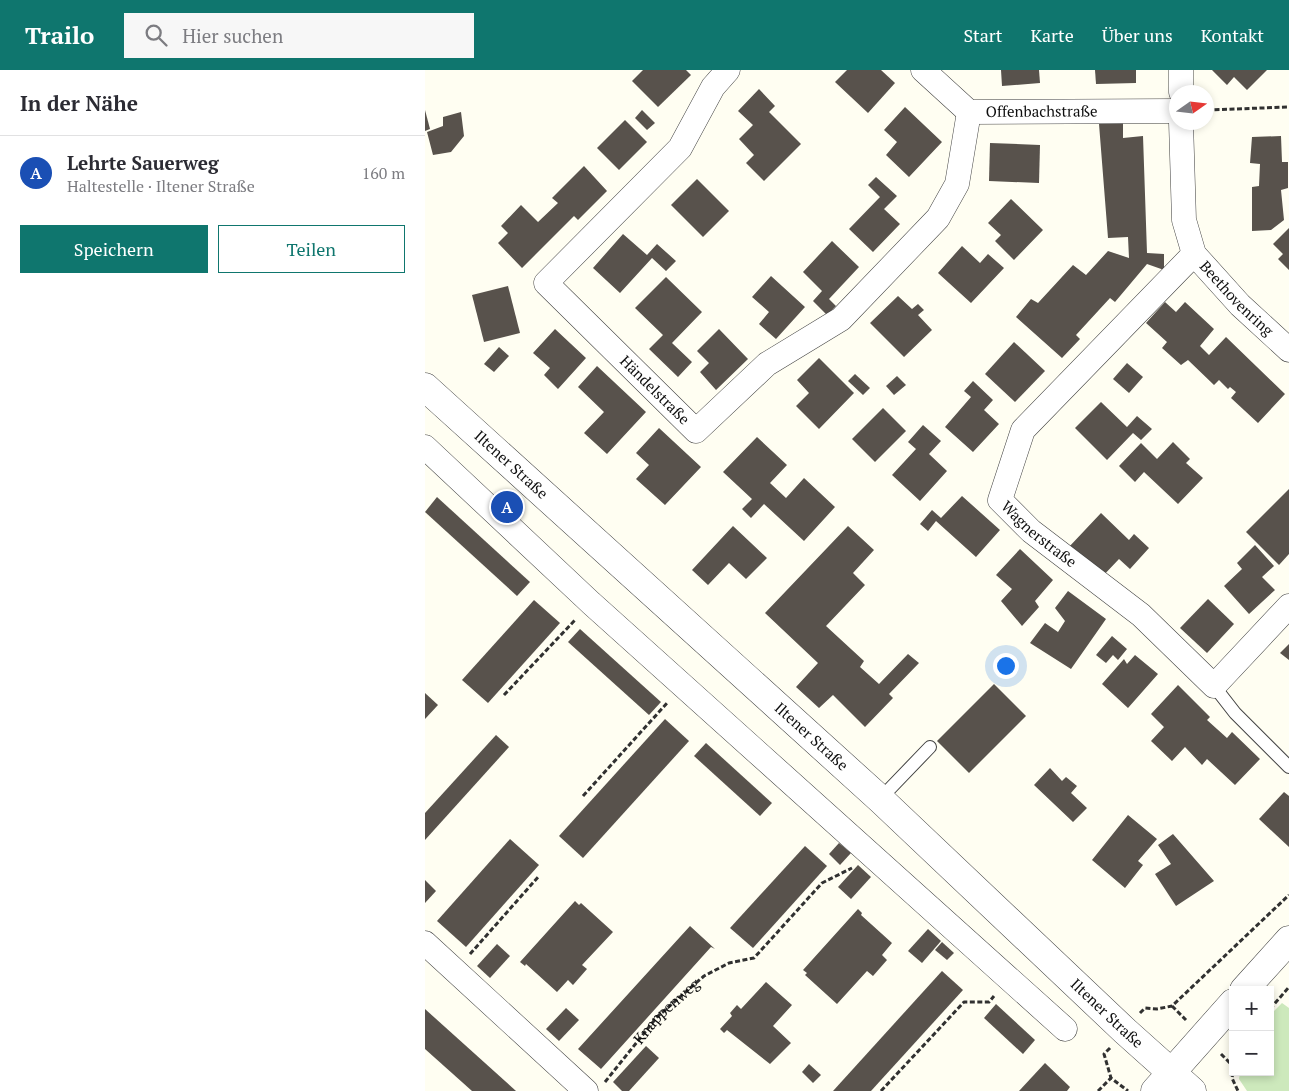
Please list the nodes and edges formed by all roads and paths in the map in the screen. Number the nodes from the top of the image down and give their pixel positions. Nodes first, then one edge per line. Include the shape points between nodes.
1 (728, 70) edge
2 (923, 70) edge
3 (1181, 70) edge
4 (1181, 85) edge
5 (1289, 107) edge
6 (1214, 110) edge
7 (969, 112) junction
8 (1169, 112) edge
9 (1181, 130) edge
10 (1193, 254) junction
11 (1289, 350) edge
12 (425, 387) edge
13 (425, 447) edge
14 (591, 603) junction
15 (1289, 606) edge
16 (683, 685) junction
17 (1214, 686) junction
18 (504, 695) dead end
19 (930, 747) dead end
20 (1289, 767) edge
21 (583, 796) dead end
22 (880, 799) junction
23 (868, 852) junction
24 (539, 876) dead end
25 (1289, 895) edge
26 (1289, 940) edge
27 (425, 944) edge
28 (455, 970) junction
29 (1011, 980) junction
30 (1248, 986) edge
31 (1289, 987) edge
32 (1274, 1004) edge
33 (1229, 1008) edge
34 (1065, 1029) dead end
35 (1125, 1031) junction
36 (1232, 1076) edge
37 (1111, 1078) junction
38 (1163, 1082) edge
39 (595, 1087) edge
40 (881, 1091) edge
41 (1098, 1091) edge
42 (1128, 1091) edge
43 (1192, 1091) edge
44 (1238, 1091) edge

1 - 7 street, Händelstraße via 713,87 680,148 546,283 696,431 767,364 841,319 938,218 957,184
2 - 7 street, Offenbachstraße
3 - 4 street
5 - 6 path
7 - 8 street, Offenbachstraße
9 - 10 street, Beethovenring via 1184,220
10 - 11 street, Beethovenring via 1240,305
10 - 17 street, Wagnerstraße via 1023,430 1000,500 1031,531 1141,615
12 - 22 street, Iltener Straße
13 - 14 street
14 - 16 street
14 - 18 path
15 - 17 street
16 - 21 path
16 - 23 street
17 - 20 lane via 1235,713
19 - 22 lane
22 - 35 street, Iltener Straße
23 - 29 street
23 - 39 path, Knappenweg via 854,867 822,883 754,958 729,963 703,976 657,1017
24 - 28 path
25 - 35 path via 1172,1006 1145,1008
26 - 30 street
27 - 28 street
28 - 39 street
29 - 34 street
29 - 40 path via 989,1002 964,1002
31 - 32 path
33 - 38 street
35 - 37 path via 1104,1054
35 - 38 street, Iltener Straße
36 - 44 path
37 - 41 path
37 - 42 path
38 - 43 street, Iltener Straße

